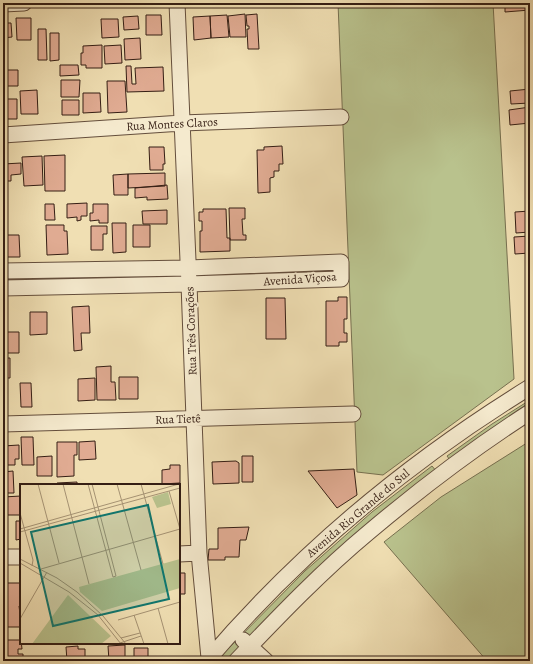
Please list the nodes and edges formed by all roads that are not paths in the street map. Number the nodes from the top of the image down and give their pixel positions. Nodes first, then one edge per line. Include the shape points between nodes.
1 (24, 3) edge
2 (177, 3) edge
3 (3, 4) edge
4 (341, 117) dead end
5 (182, 123) junction
6 (3, 135) edge
7 (189, 268) junction
8 (3, 271) edge
9 (189, 284) junction
10 (3, 288) edge
11 (530, 387) edge
12 (530, 412) edge
13 (353, 414) dead end
14 (194, 419) junction
15 (3, 424) edge
16 (432, 453) junction
17 (445, 472) junction
18 (200, 553) junction
19 (180, 554) edge
20 (3, 557) edge
21 (20, 557) edge
22 (234, 631) junction
23 (250, 646) junction
24 (208, 660) edge
25 (236, 661) edge
26 (266, 661) edge

1 - 3 street
2 - 5 street, Rua Três Corações
4 - 5 street, Rua Montes Claros
5 - 6 street, Rua Montes Claros
5 - 7 street, Rua Três Corações
7 - 8 street, Avenida Viçosa
7 - 9 street, Rua Três Corações
7 - 9 street, Avenida Viçosa via 341,262 341,279
9 - 10 street, Avenida Viçosa
9 - 14 street, Rua Três Corações
11 - 16 street, Avenida Rio Grande do Sul
12 - 17 street, Avenida Rio Grande do Sul
13 - 14 street, Rua Tietê
14 - 15 street, Rua Tietê
14 - 18 street, Rua Três Corações
16 - 17 street
16 - 22 street, Avenida Rio Grande do Sul via 381,491 280,580
17 - 23 street, Avenida Rio Grande do Sul via 369,532
18 - 19 street
18 - 24 street, Rua Três Corações
20 - 21 street
22 - 23 street
22 - 24 street, Avenida Rio Grande do Sul
23 - 25 street, Avenida Rio Grande do Sul
23 - 26 street

